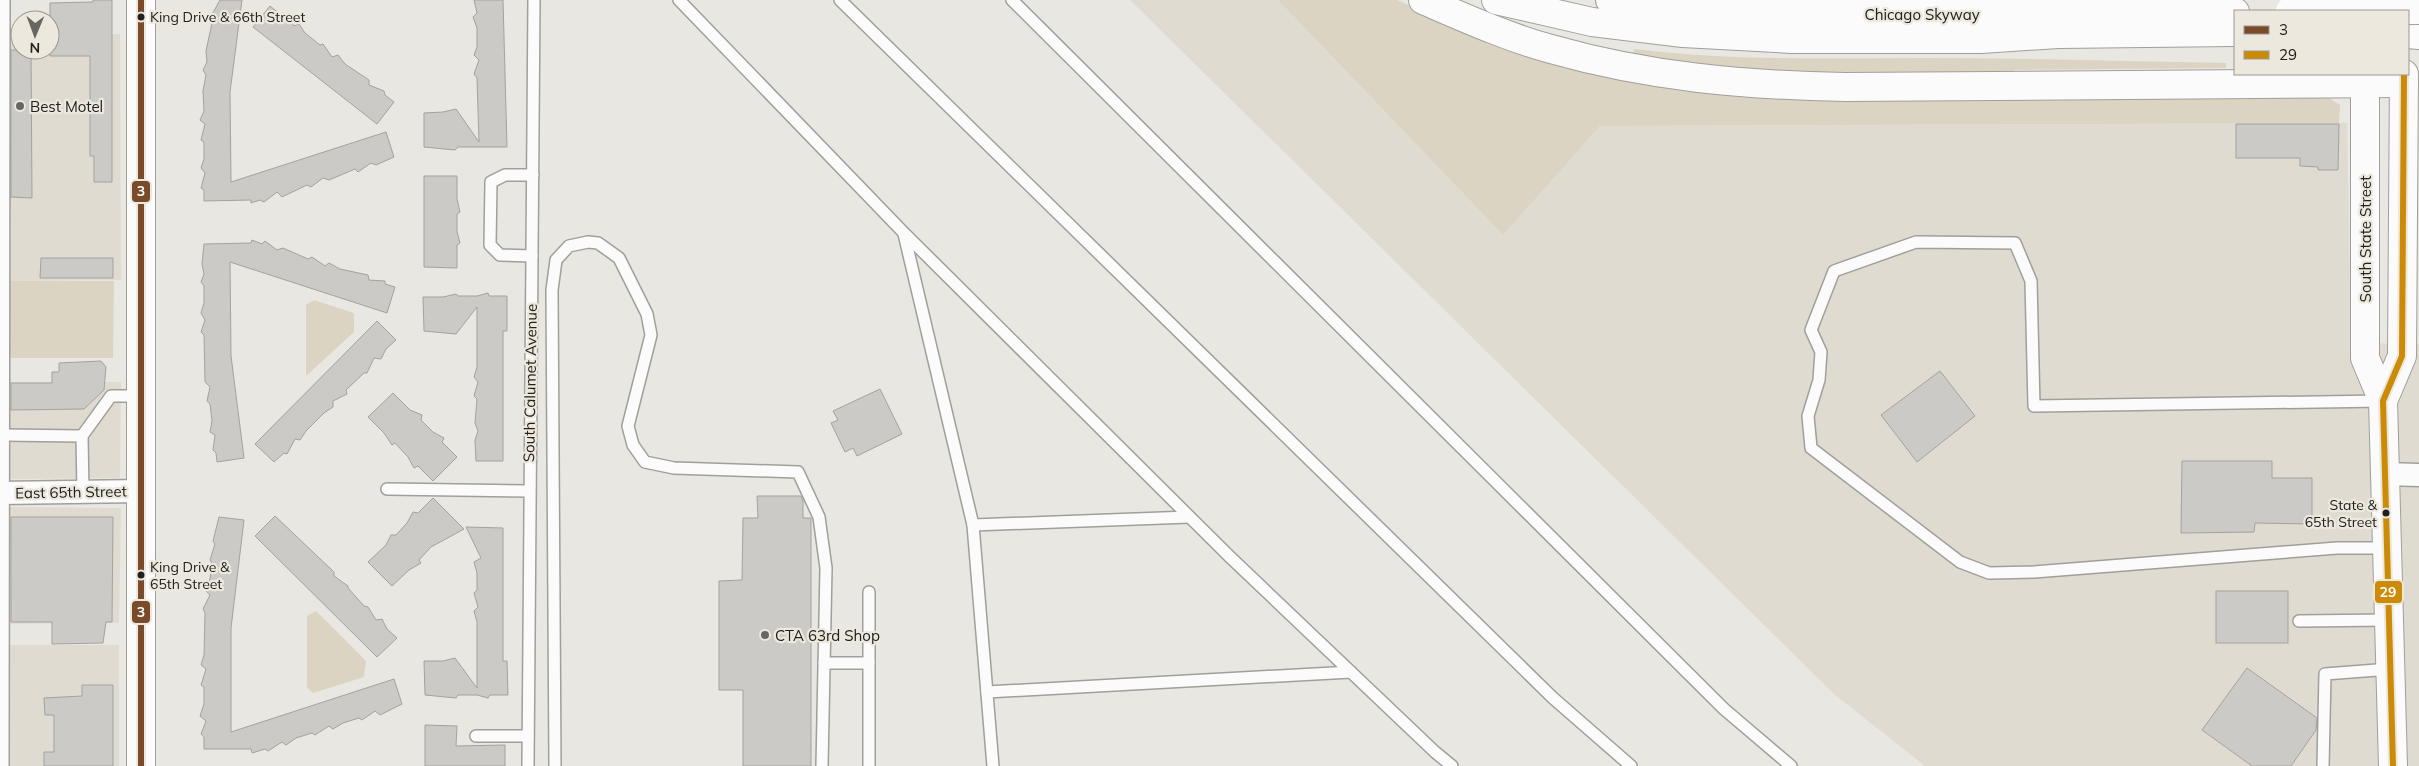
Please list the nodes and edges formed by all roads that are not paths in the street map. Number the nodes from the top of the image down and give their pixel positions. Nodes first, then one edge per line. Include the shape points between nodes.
1 (4, 0) edge
2 (141, 0) edge
3 (534, 0) edge
4 (679, 0) edge
5 (840, 0) edge
6 (1012, 0) edge
7 (1423, 0) edge
8 (1496, 0) edge
9 (1610, 0) edge
10 (2234, 32) edge
11 (2234, 32) edge
12 (2409, 75) edge
13 (2365, 78) edge
14 (532, 175) junction
15 (904, 233) junction
16 (532, 256) junction
17 (141, 396) junction
18 (2383, 401) junction
19 (3, 435) junction
20 (82, 436) junction
21 (2385, 474) junction
22 (2419, 475) edge
23 (387, 489) dead end
24 (141, 491) junction
25 (529, 491) junction
26 (2, 492) edge
27 (82, 492) junction
28 (1189, 517) junction
29 (973, 525) junction
30 (2387, 548) junction
31 (869, 592) dead end
32 (2389, 620) junction
33 (2299, 621) dead end
34 (824, 663) junction
35 (869, 663) junction
36 (2390, 669) junction
37 (1351, 672) junction
38 (987, 692) junction
39 (476, 736) dead end
40 (528, 736) junction
41 (3, 766) edge
42 (142, 766) edge
43 (528, 766) edge
44 (555, 766) edge
45 (822, 766) edge
46 (869, 766) edge
47 (993, 766) edge
48 (1452, 766) edge
49 (1631, 766) edge
50 (1791, 766) edge
51 (2324, 766) edge
52 (2393, 766) edge

1 - 19 lane
2 - 17 main road
3 - 14 lane, South Calumet Avenue
4 - 15 lane
5 - 49 lane via 1532,678
6 - 50 lane via 1724,709
7 - 13 main road via 1551,49 1697,80 1845,87
8 - 10 main road, Chicago Skyway via 1592,22 1682,33 1792,38 1982,39 2058,47
9 - 11 main road, Chicago Skyway via 1722,12
12 - 13 main road
12 - 18 main road, South State Street via 2402,356
13 - 18 main road, South State Street via 2366,358
14 - 16 lane, South Calumet Avenue
14 - 16 lane via 504,175 491,182 490,245 500,255
15 - 28 lane
15 - 29 lane
16 - 25 lane, South Calumet Avenue
17 - 20 lane via 111,396
17 - 24 main road
18 - 21 main road, South State Street
18 - 30 lane via 2034,406 2030,281 2015,243 1916,242 1834,271 1810,330 1821,352 1819,380 1808,416 1811,448 1960,562 1989,573 2337,548
19 - 20 lane
19 - 26 lane
20 - 27 lane
21 - 22 street
21 - 30 main road, South State Street
23 - 25 lane
24 - 27 street, East 65th Street
24 - 42 main road
25 - 40 lane, South Calumet Avenue
26 - 27 street, East 65th Street
26 - 41 lane
28 - 29 lane
28 - 37 lane
29 - 38 lane
30 - 32 main road, South State Street
31 - 35 lane
32 - 33 lane
32 - 36 main road, South State Street
34 - 35 lane
34 - 44 lane via 826,568 819,517 798,472 674,468 645,462 633,445 628,426 651,335 647,314 619,258 598,243 569,246 556,260 552,290
34 - 45 lane
35 - 46 lane
36 - 51 lane via 2324,674
36 - 52 main road, South State Street
37 - 38 lane
37 - 48 lane
38 - 47 lane
39 - 40 lane
40 - 43 lane, South Calumet Avenue

